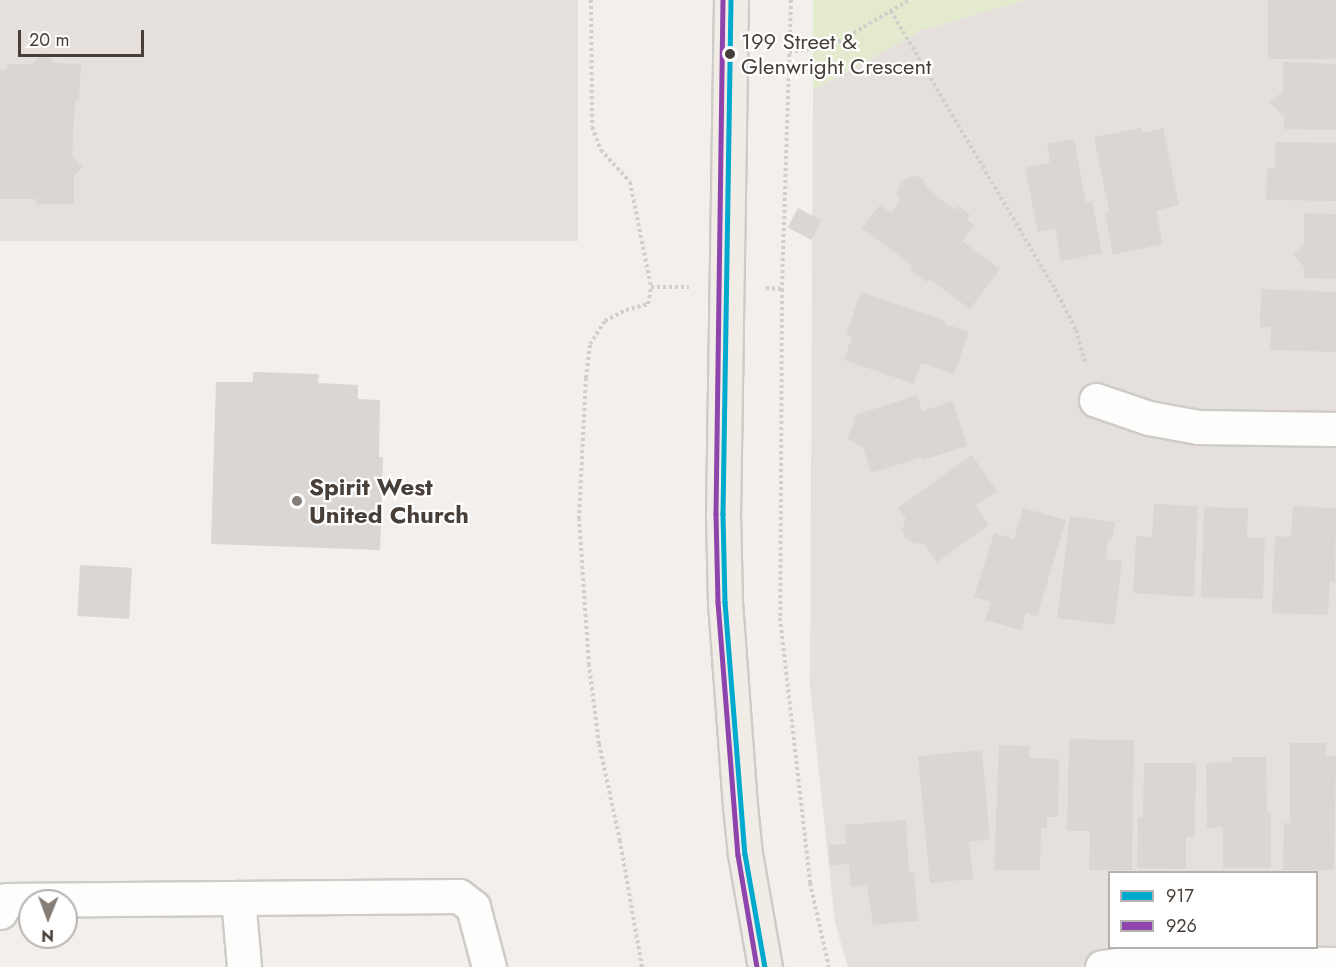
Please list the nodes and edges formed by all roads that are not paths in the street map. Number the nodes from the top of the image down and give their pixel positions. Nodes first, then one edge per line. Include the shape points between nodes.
1 (731, 0) edge
2 (1096, 400) road end
3 (1336, 429) edge
4 (238, 898) junction
5 (0, 912) edge
6 (1336, 964) edge
7 (244, 967) edge
8 (489, 967) edge
9 (765, 967) edge
10 (1102, 967) edge

1 - 9 main road via 723,514 727,655 745,854
2 - 3 street via 1149,418 1198,427
4 - 5 street via 6,900
4 - 7 street
4 - 8 street via 459,896 473,906
6 - 10 street via 1137,962

